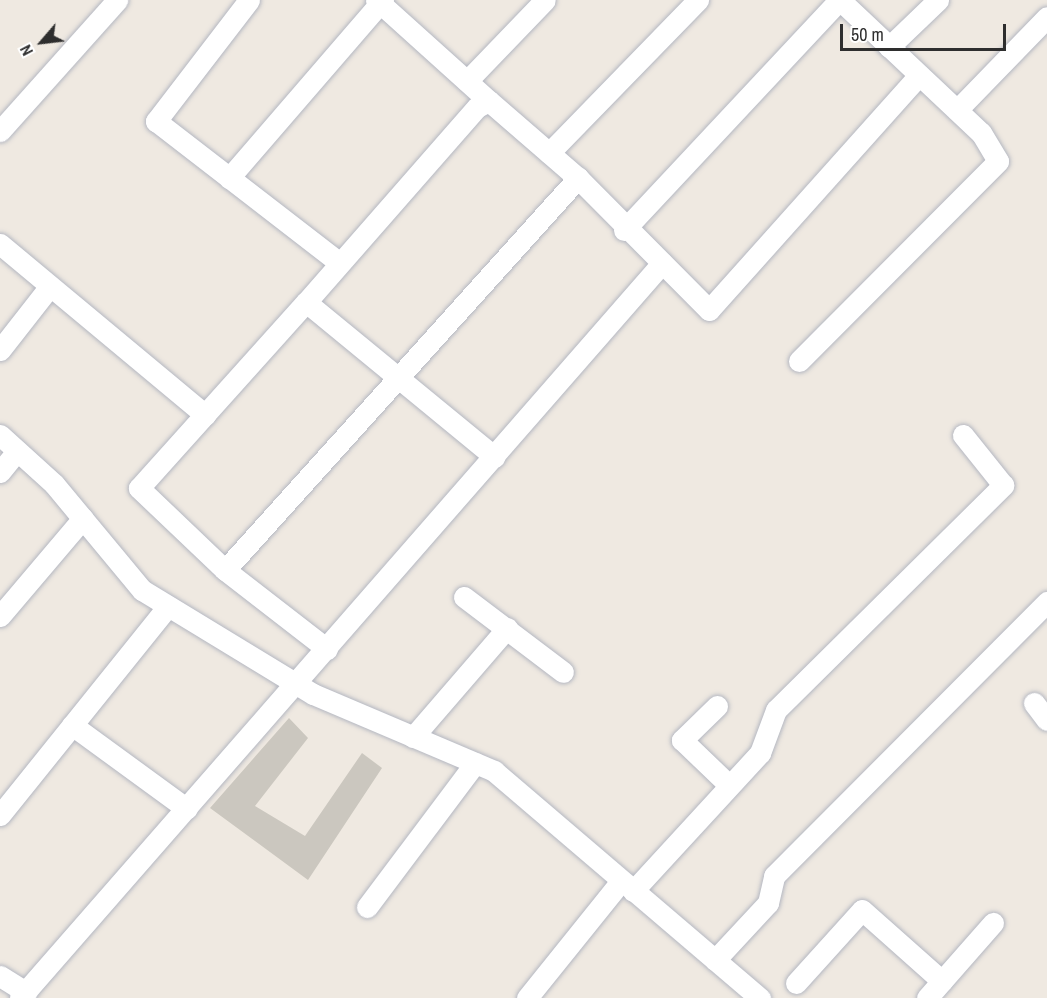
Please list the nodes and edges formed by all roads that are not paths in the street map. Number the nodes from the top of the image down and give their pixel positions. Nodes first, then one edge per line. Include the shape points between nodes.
1 (117, 0) edge
2 (249, 0) edge
3 (545, 0) edge
4 (698, 0) edge
5 (839, 0) edge
6 (938, 0) edge
7 (380, 1) edge
8 (1047, 17) edge
9 (889, 47) junction
10 (919, 75) junction
11 (467, 81) junction
12 (489, 101) junction
13 (957, 110) junction
14 (0, 131) edge
15 (549, 153) junction
16 (229, 178) junction
17 (578, 178) junction
18 (624, 230) junction
19 (0, 244) edge
20 (340, 263) junction
21 (662, 264) junction
22 (50, 286) junction
23 (306, 302) junction
24 (0, 350) edge
25 (799, 361) dead end
26 (399, 378) junction
27 (205, 415) junction
28 (0, 435) edge
29 (963, 435) dead end
30 (18, 451) junction
31 (495, 458) junction
32 (0, 472) edge
33 (82, 518) junction
34 (225, 570) junction
35 (464, 597) dead end
36 (1047, 602) edge
37 (168, 606) junction
38 (0, 616) edge
39 (507, 628) junction
40 (327, 650) junction
41 (563, 672) dead end
42 (296, 685) junction
43 (1034, 703) dead end
44 (717, 706) dead end
45 (1047, 720) edge
46 (72, 725) junction
47 (413, 737) junction
48 (475, 763) junction
49 (729, 785) junction
50 (187, 809) junction
51 (0, 815) edge
52 (627, 886) junction
53 (367, 907) dead end
54 (993, 923) dead end
55 (715, 960) junction
56 (0, 976) edge
57 (942, 981) junction
58 (796, 982) dead end
59 (23, 995) edge
60 (527, 998) edge
61 (760, 998) edge
62 (927, 998) edge

1 - 14 street
2 - 16 street via 156,121
3 - 11 street
4 - 15 street
5 - 9 street
5 - 18 street
6 - 9 street
7 - 11 street
7 - 16 street
8 - 13 street
9 - 10 street
10 - 13 street
10 - 21 street via 709,310
11 - 12 street
12 - 15 street
12 - 20 street via 477,107
13 - 25 street via 981,133 998,161
15 - 17 street
16 - 20 street
17 - 18 street
17 - 26 street
18 - 21 street
19 - 22 street
20 - 23 street
21 - 31 street
22 - 24 street
22 - 27 street
23 - 26 street
23 - 27 street
26 - 31 street
26 - 34 street
27 - 34 street via 139,488
28 - 30 street
29 - 49 street via 1003,485 776,710 760,753
30 - 32 street
30 - 33 street
31 - 40 street
33 - 37 street via 142,590
33 - 38 street
34 - 40 street
35 - 39 street
36 - 55 street via 795,853 774,876 768,903
37 - 42 street
37 - 46 street
39 - 41 street
39 - 47 street
40 - 42 street
42 - 47 street
42 - 50 street
43 - 45 street
44 - 49 street via 682,740
46 - 50 street
46 - 51 street
47 - 48 street
48 - 52 street via 494,771
48 - 53 street
49 - 52 street
50 - 59 street
52 - 55 street
52 - 60 street
54 - 57 street
55 - 61 street
56 - 59 street
57 - 58 street via 862,910
57 - 62 street

